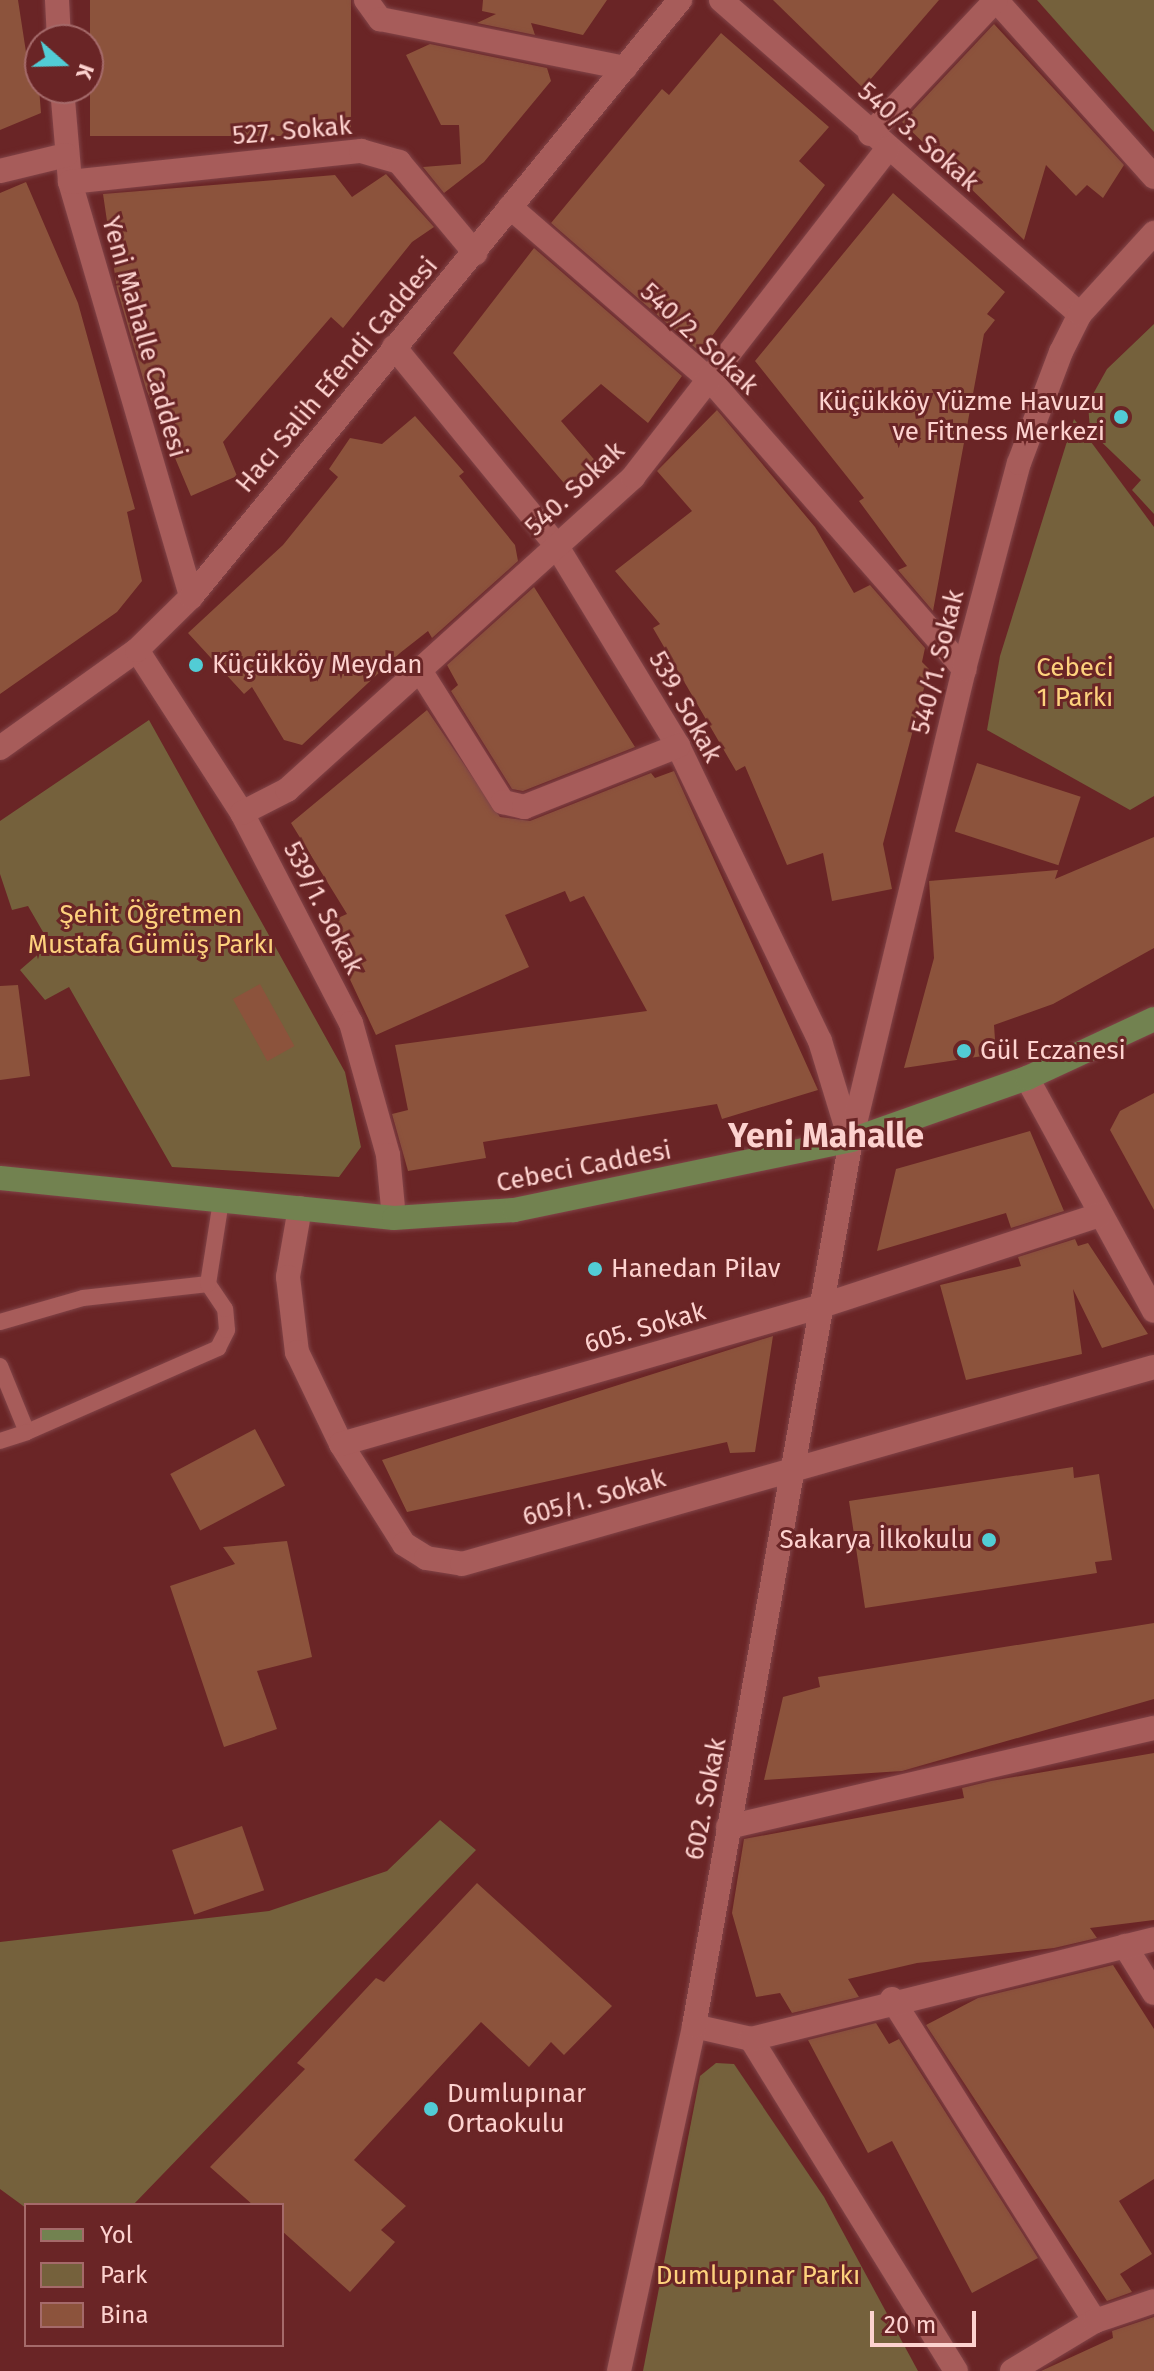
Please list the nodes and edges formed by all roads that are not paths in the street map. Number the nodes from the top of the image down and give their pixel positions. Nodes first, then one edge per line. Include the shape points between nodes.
1 (57, 0) edge
2 (366, 0) edge
3 (680, 0) edge
4 (721, 0) edge
5 (996, 0) edge
6 (58, 24) edge
7 (625, 68) junction
8 (63, 104) edge
9 (879, 141) junction
10 (66, 155) junction
11 (0, 171) edge
12 (1154, 177) edge
13 (70, 182) junction
14 (510, 207) junction
15 (1154, 233) edge
16 (475, 253) junction
17 (1080, 314) junction
18 (394, 347) junction
19 (713, 383) junction
20 (556, 545) junction
21 (191, 597) junction
22 (137, 650) junction
23 (964, 669) junction
24 (421, 672) junction
25 (678, 746) junction
26 (0, 748) edge
27 (242, 813) junction
28 (1154, 1019) edge
29 (1027, 1078) junction
30 (851, 1140) junction
31 (0, 1178) edge
32 (221, 1201) junction
33 (300, 1208) junction
34 (1100, 1215) junction
35 (394, 1218) junction
36 (208, 1284) junction
37 (818, 1307) junction
38 (1154, 1311) edge
39 (0, 1322) edge
40 (0, 1366) edge
41 (1154, 1367) edge
42 (27, 1432) junction
43 (0, 1441) edge
44 (341, 1444) junction
45 (798, 1468) junction
46 (1154, 1728) edge
47 (728, 1827) junction
48 (1154, 1939) edge
49 (1125, 1946) junction
50 (1154, 1993) edge
51 (892, 1999) junction
52 (694, 2026) junction
53 (751, 2039) junction
54 (1154, 2301) edge
55 (1095, 2321) junction
56 (619, 2371) edge
57 (956, 2371) edge
58 (1012, 2371) edge

1 - 6 street
2 - 7 street via 380,19
3 - 7 street, Hacı Salih Efendi Caddesi
4 - 9 street, 540/3. Sokak
5 - 9 street, 540. Sokak
5 - 12 street
7 - 14 street, Hacı Salih Efendi Caddesi
8 - 10 street, Yeni Mahalle Caddesi
9 - 17 street, 540/3. Sokak
9 - 19 street, 540. Sokak
10 - 11 street
10 - 13 street, Yeni Mahalle Caddesi
13 - 16 street, 527. Sokak via 361,151 399,162
13 - 21 street, Yeni Mahalle Caddesi
14 - 16 street, Hacı Salih Efendi Caddesi
14 - 19 street, 540/2. Sokak
15 - 17 street, 540/1. Sokak
16 - 18 street, Hacı Salih Efendi Caddesi
17 - 23 street, 540/1. Sokak via 1019,463
18 - 20 street, 539. Sokak
18 - 21 street, Hacı Salih Efendi Caddesi
19 - 20 street, 540. Sokak via 633,477
19 - 23 street, 540/2. Sokak
20 - 24 street, 540. Sokak
20 - 25 street, 539. Sokak
21 - 22 street, Hacı Salih Efendi Caddesi
22 - 26 street, Hacı Salih Efendi Caddesi
22 - 27 street, 539/1. Sokak
23 - 30 street, 540/1. Sokak
24 - 25 street via 503,802 524,807
24 - 27 street, 540. Sokak via 287,790
25 - 30 street, 539. Sokak via 820,1041
27 - 35 street, 539/1. Sokak via 351,1023 388,1155
28 - 29 main road, Cebeci Caddesi
29 - 30 main road, Cebeci Caddesi
29 - 34 street
30 - 35 main road, Cebeci Caddesi via 514,1210
30 - 37 street, 602. Sokak
31 - 32 main road, Cebeci Caddesi
32 - 33 main road, Cebeci Caddesi
32 - 36 lane
33 - 35 main road, Cebeci Caddesi
33 - 44 street, 605/1. Sokak via 288,1277 297,1352
34 - 37 street, 605. Sokak
34 - 38 street
36 - 39 lane via 83,1298
36 - 42 lane via 225,1309 227,1330 218,1348
37 - 44 street, 605. Sokak
37 - 45 street, 602. Sokak
40 - 42 lane
41 - 45 street, 605/1. Sokak
42 - 43 lane
44 - 45 street, 605/1. Sokak via 404,1544 426,1558 462,1564
45 - 47 street, 602. Sokak
46 - 47 street
47 - 52 street, 602. Sokak
48 - 49 street
49 - 50 street
49 - 51 street
51 - 53 street
51 - 55 street
52 - 53 street
52 - 56 street, 602. Sokak
53 - 57 street
54 - 55 street
55 - 58 street

